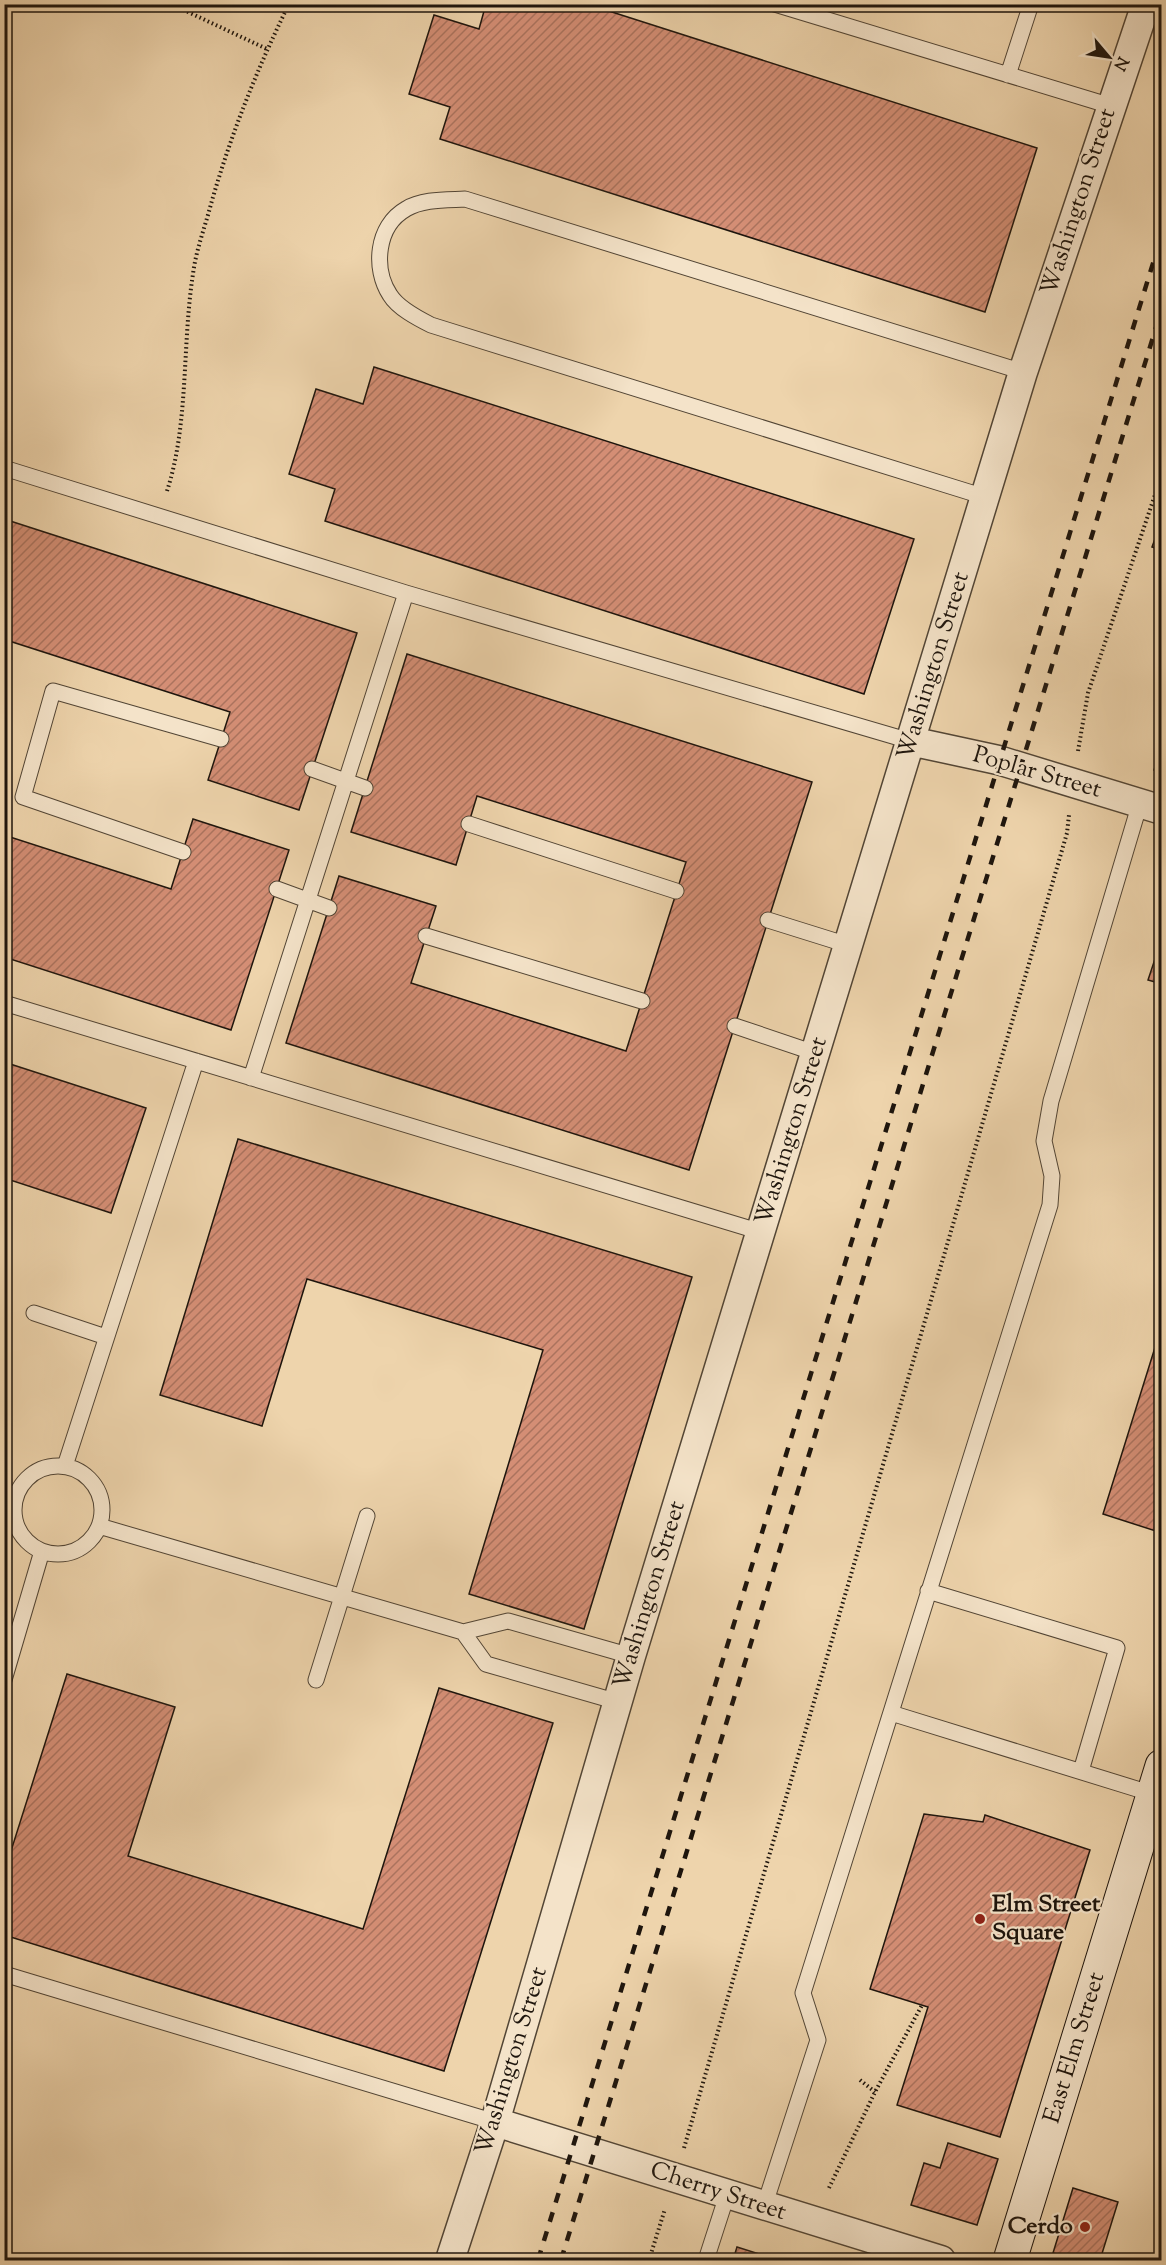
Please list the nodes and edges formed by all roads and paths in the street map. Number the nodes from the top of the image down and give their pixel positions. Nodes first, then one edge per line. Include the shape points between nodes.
1 (171, 4) edge
2 (289, 4) edge
3 (775, 4) edge
4 (1031, 4) edge
5 (1146, 4) edge
6 (267, 49) junction
7 (1008, 75) junction
8 (1111, 106) junction
9 (1023, 372) junction
10 (4, 468) edge
11 (1161, 474) edge
12 (168, 487) dead end
13 (985, 497) junction
14 (406, 593) junction
15 (221, 739) dead end
16 (910, 741) junction
17 (312, 769) dead end
18 (346, 782) junction
19 (1073, 783) junction
20 (364, 788) dead end
21 (1151, 807) edge
22 (469, 824) dead end
23 (183, 852) dead end
24 (277, 889) dead end
25 (676, 891) dead end
26 (307, 900) junction
27 (329, 908) dead end
28 (768, 920) dead end
29 (426, 936) dead end
30 (848, 945) junction
31 (642, 1001) dead end
32 (4, 1003) edge
33 (735, 1026) dead end
34 (815, 1053) junction
35 (196, 1061) junction
36 (251, 1078) junction
37 (761, 1232) junction
38 (34, 1313) dead end
39 (106, 1337) junction
40 (65, 1466) junction
41 (367, 1516) dead end
42 (99, 1526) junction
43 (42, 1551) junction
44 (928, 1591) junction
45 (342, 1597) junction
46 (463, 1632) junction
47 (631, 1656) junction
48 (4, 1680) edge
49 (316, 1680) dead end
50 (618, 1702) junction
51 (891, 1713) junction
52 (1081, 1771) junction
53 (1157, 1780) edge
54 (4, 1974) edge
55 (922, 2005) dead end
56 (860, 2080) dead end
57 (875, 2092) junction
58 (495, 2122) junction
59 (675, 2179) junction
60 (829, 2187) dead end
61 (727, 2195) junction
62 (764, 2207) junction
63 (450, 2260) edge
64 (649, 2260) edge
65 (706, 2260) edge
66 (941, 2260) edge
67 (1010, 2260) edge

1 - 6 path
2 - 6 path
3 - 7 lane
4 - 7 lane
5 - 8 street, Washington Street
6 - 12 path via 230,138 193,271 179,433
7 - 8 lane
8 - 9 street, Washington Street
9 - 13 street, Washington Street
9 - 13 lane via 465,199 405,209 383,233 379,269 390,296 431,325
10 - 14 lane
11 - 19 path via 1088,693
13 - 16 street, Washington Street
14 - 16 lane
14 - 18 lane
15 - 23 lane via 53,692 23,797
16 - 19 street, Poplar Street via 998,760
16 - 30 street, Washington Street
17 - 18 lane
18 - 20 lane
18 - 26 lane
19 - 21 street, Poplar Street
19 - 59 path via 1067,833
21 - 44 lane via 1051,1101 1044,1141 1052,1176 1050,1204
22 - 25 lane
24 - 26 lane
26 - 27 lane
26 - 36 lane
28 - 30 lane
29 - 31 lane
30 - 34 street, Washington Street
32 - 35 lane
33 - 34 lane
34 - 37 street, Washington Street
35 - 36 lane
35 - 39 lane
36 - 37 lane
37 - 47 street, Washington Street
38 - 39 lane
39 - 40 lane
40 - 42 lane via 83,1474 96,1488 102,1514
40 - 43 lane via 51,1466 25,1479 13,1505 20,1534
41 - 45 lane
42 - 43 lane via 82,1547 55,1554
42 - 45 lane
43 - 48 lane
44 - 51 lane
44 - 52 lane via 1117,1648
45 - 46 lane
45 - 49 lane
46 - 47 lane via 508,1621
46 - 50 lane via 486,1664
47 - 50 street, Washington Street
50 - 58 street, Washington Street
51 - 52 lane
51 - 62 lane via 803,1993 818,2040
52 - 53 lane
53 - 67 main road, East Elm Street
54 - 58 lane
55 - 57 path
56 - 57 path
57 - 60 path
58 - 59 street, Cherry Street
58 - 63 street, Washington Street
59 - 61 street, Cherry Street
59 - 64 path
61 - 62 street, Cherry Street
61 - 65 lane
62 - 66 street, Cherry Street

